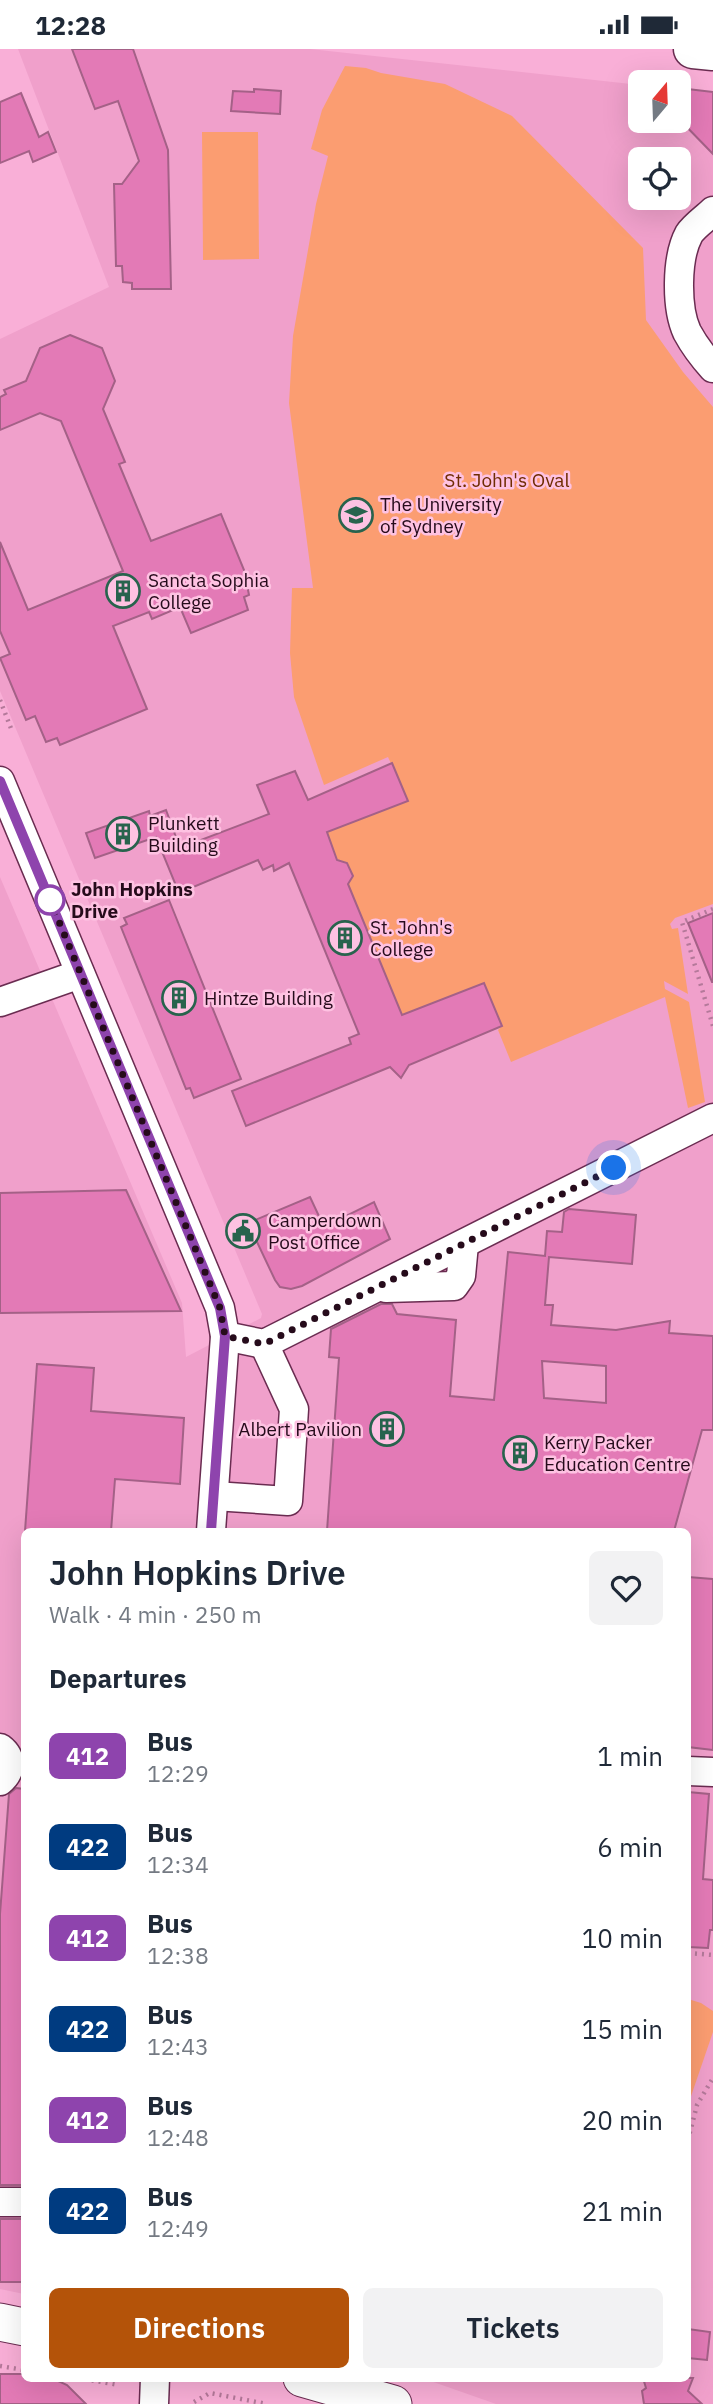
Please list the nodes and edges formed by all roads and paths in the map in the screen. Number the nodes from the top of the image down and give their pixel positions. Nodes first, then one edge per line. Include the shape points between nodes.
1 (693, 49) edge
2 (713, 51) edge
3 (713, 211) edge
4 (713, 368) edge
5 (0, 700) edge
6 (12, 731) dead end
7 (0, 781) edge
8 (713, 909) edge
9 (80, 974) junction
10 (0, 1002) edge
11 (713, 1026) edge
12 (713, 1118) edge
13 (225, 1336) junction
14 (264, 1344) junction
15 (214, 1496) junction
16 (211, 1528) edge
17 (0, 1748) edge
18 (691, 1771) edge
19 (713, 1772) edge
20 (0, 1781) edge
21 (691, 1953) edge
22 (713, 1955) edge
23 (713, 2078) edge
24 (691, 2128) edge
25 (0, 2202) edge
26 (21, 2202) edge
27 (0, 2322) edge
28 (21, 2326) edge
29 (0, 2366) edge
30 (21, 2370) edge
31 (101, 2382) edge
32 (155, 2382) edge
33 (316, 2382) edge
34 (119, 2385) dead end
35 (194, 2402) dead end
36 (154, 2404) edge
37 (267, 2404) edge
38 (393, 2404) edge

1 - 2 highway
3 - 4 street via 690,234 680,264 679,293 686,330
5 - 6 path
7 - 9 street
8 - 11 path via 682,922
9 - 10 street
9 - 13 street via 220,1308
12 - 14 street
13 - 14 street
13 - 15 street
14 - 15 street via 294,1409 288,1501
15 - 16 street
17 - 20 street via 10,1762
18 - 19 street
21 - 22 path
23 - 24 path via 697,2105
25 - 26 street
27 - 28 main road
29 - 30 path
31 - 34 path
32 - 36 street
33 - 38 main road
35 - 37 path via 210,2393

